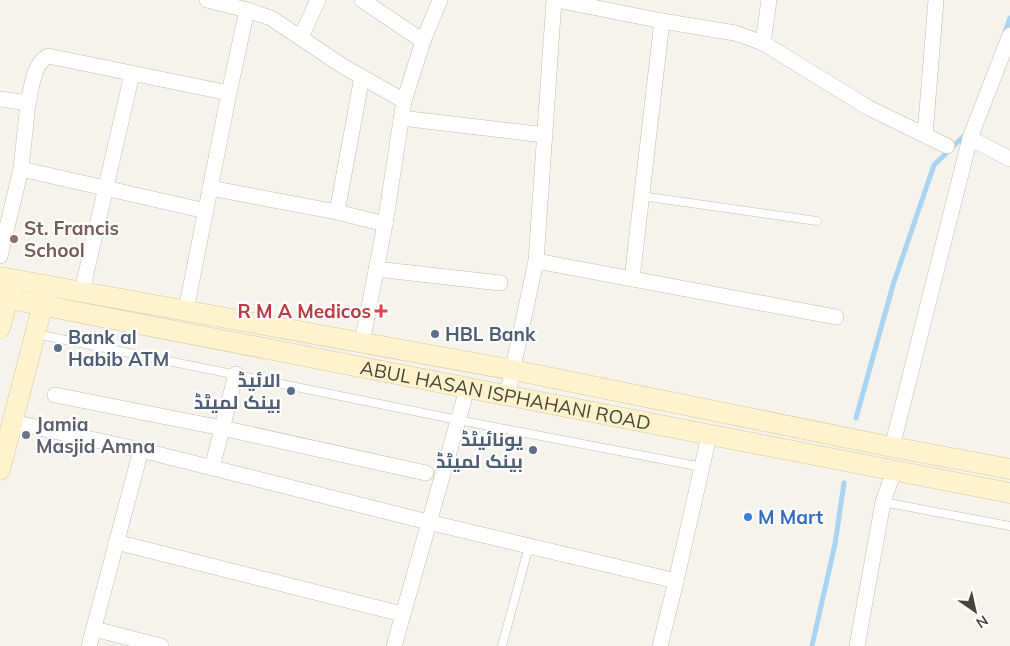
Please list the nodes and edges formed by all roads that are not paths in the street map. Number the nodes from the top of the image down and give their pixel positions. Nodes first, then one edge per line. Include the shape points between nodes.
1 (207, 0) edge
2 (318, 0) edge
3 (362, 0) edge
4 (440, 0) edge
5 (556, 0) edge
6 (769, 0) edge
7 (936, 0) edge
8 (248, 10) junction
9 (662, 21) junction
10 (1010, 35) edge
11 (301, 36) junction
12 (423, 41) junction
13 (763, 43) junction
14 (132, 74) junction
15 (362, 77) junction
16 (228, 93) junction
17 (0, 99) edge
18 (404, 101) junction
19 (28, 103) junction
20 (401, 118) junction
21 (545, 134) junction
22 (925, 135) junction
23 (970, 138) junction
24 (947, 146) dead end
25 (1010, 159) edge
26 (22, 169) junction
27 (106, 188) junction
28 (210, 188) junction
29 (642, 196) junction
30 (206, 211) junction
31 (337, 212) junction
32 (817, 221) dead end
33 (385, 224) junction
34 (0, 256) edge
35 (536, 261) junction
36 (376, 269) junction
37 (6, 278) edge
38 (632, 279) junction
39 (500, 283) dead end
40 (48, 285) junction
41 (82, 291) junction
42 (4, 298) edge
43 (44, 306) junction
44 (186, 310) junction
45 (836, 317) dead end
46 (0, 328) edge
47 (36, 334) junction
48 (362, 343) junction
49 (513, 370) junction
50 (236, 374) junction
51 (467, 388) junction
52 (54, 395) dead end
53 (507, 396) junction
54 (458, 420) junction
55 (12, 422) junction
56 (222, 428) junction
57 (709, 436) junction
58 (892, 447) junction
59 (141, 450) junction
60 (702, 467) junction
61 (212, 468) junction
62 (1010, 469) edge
63 (0, 470) edge
64 (894, 471) junction
65 (426, 473) dead end
66 (1010, 493) edge
67 (883, 502) junction
68 (428, 522) junction
69 (1010, 526) edge
70 (116, 542) junction
71 (530, 546) junction
72 (676, 582) junction
73 (402, 614) junction
74 (94, 629) junction
75 (89, 646) edge
76 (161, 646) edge
77 (394, 646) edge
78 (502, 646) edge
79 (660, 646) edge
80 (857, 646) edge

1 - 8 street
2 - 11 street
3 - 12 street
4 - 12 street
5 - 9 street
5 - 21 street
6 - 13 street
7 - 22 street
8 - 11 street via 271,18
8 - 16 street
9 - 13 street via 735,33
9 - 29 street
10 - 23 street
11 - 15 street
12 - 18 street
13 - 22 street via 869,108
14 - 16 street
14 - 19 street via 48,56 38,66
14 - 27 street
15 - 18 street
15 - 31 street
16 - 28 street
17 - 19 street
18 - 20 street
19 - 26 street
20 - 21 street
20 - 33 street
21 - 35 street
22 - 24 street
23 - 25 street
23 - 58 street
26 - 27 street
26 - 34 street
27 - 30 street
27 - 41 street
28 - 30 street
28 - 31 street
29 - 32 lane
29 - 38 street
30 - 44 street
31 - 33 street
33 - 36 street
35 - 38 street
35 - 49 street
36 - 39 street
36 - 48 street
37 - 40 main road, ABUL HASAN ISPHAHANI ROAD
37 - 42 main road
38 - 45 street
40 - 41 main road, ABUL HASAN ISPHAHANI ROAD
40 - 43 main road
41 - 44 main road, ABUL HASAN ISPHAHANI ROAD
42 - 43 main road, ABUL HASAN ISPHAHANI ROAD
42 - 46 main road
43 - 47 main road
43 - 51 main road, ABUL HASAN ISPHAHANI ROAD
44 - 48 main road, ABUL HASAN ISPHAHANI ROAD
47 - 50 lane
47 - 55 main road
48 - 49 main road, ABUL HASAN ISPHAHANI ROAD
49 - 53 street
49 - 58 main road, ABUL HASAN ISPHAHANI ROAD
50 - 54 lane
50 - 56 street
51 - 53 main road, ABUL HASAN ISPHAHANI ROAD
51 - 54 street
52 - 56 street
53 - 57 main road, ABUL HASAN ISPHAHANI ROAD
54 - 60 lane
54 - 68 street
55 - 59 street
55 - 63 main road
56 - 61 street
56 - 65 street
57 - 60 street
57 - 64 main road, ABUL HASAN ISPHAHANI ROAD
58 - 62 main road, ABUL HASAN ISPHAHANI ROAD
59 - 61 street
59 - 70 street
60 - 72 street
61 - 68 street
64 - 66 main road, ABUL HASAN ISPHAHANI ROAD
64 - 67 street
67 - 69 lane
67 - 80 street
68 - 71 street
68 - 73 street
70 - 73 street
70 - 74 street
71 - 72 street
71 - 78 lane
72 - 79 street
73 - 77 street
74 - 75 street
74 - 76 street

